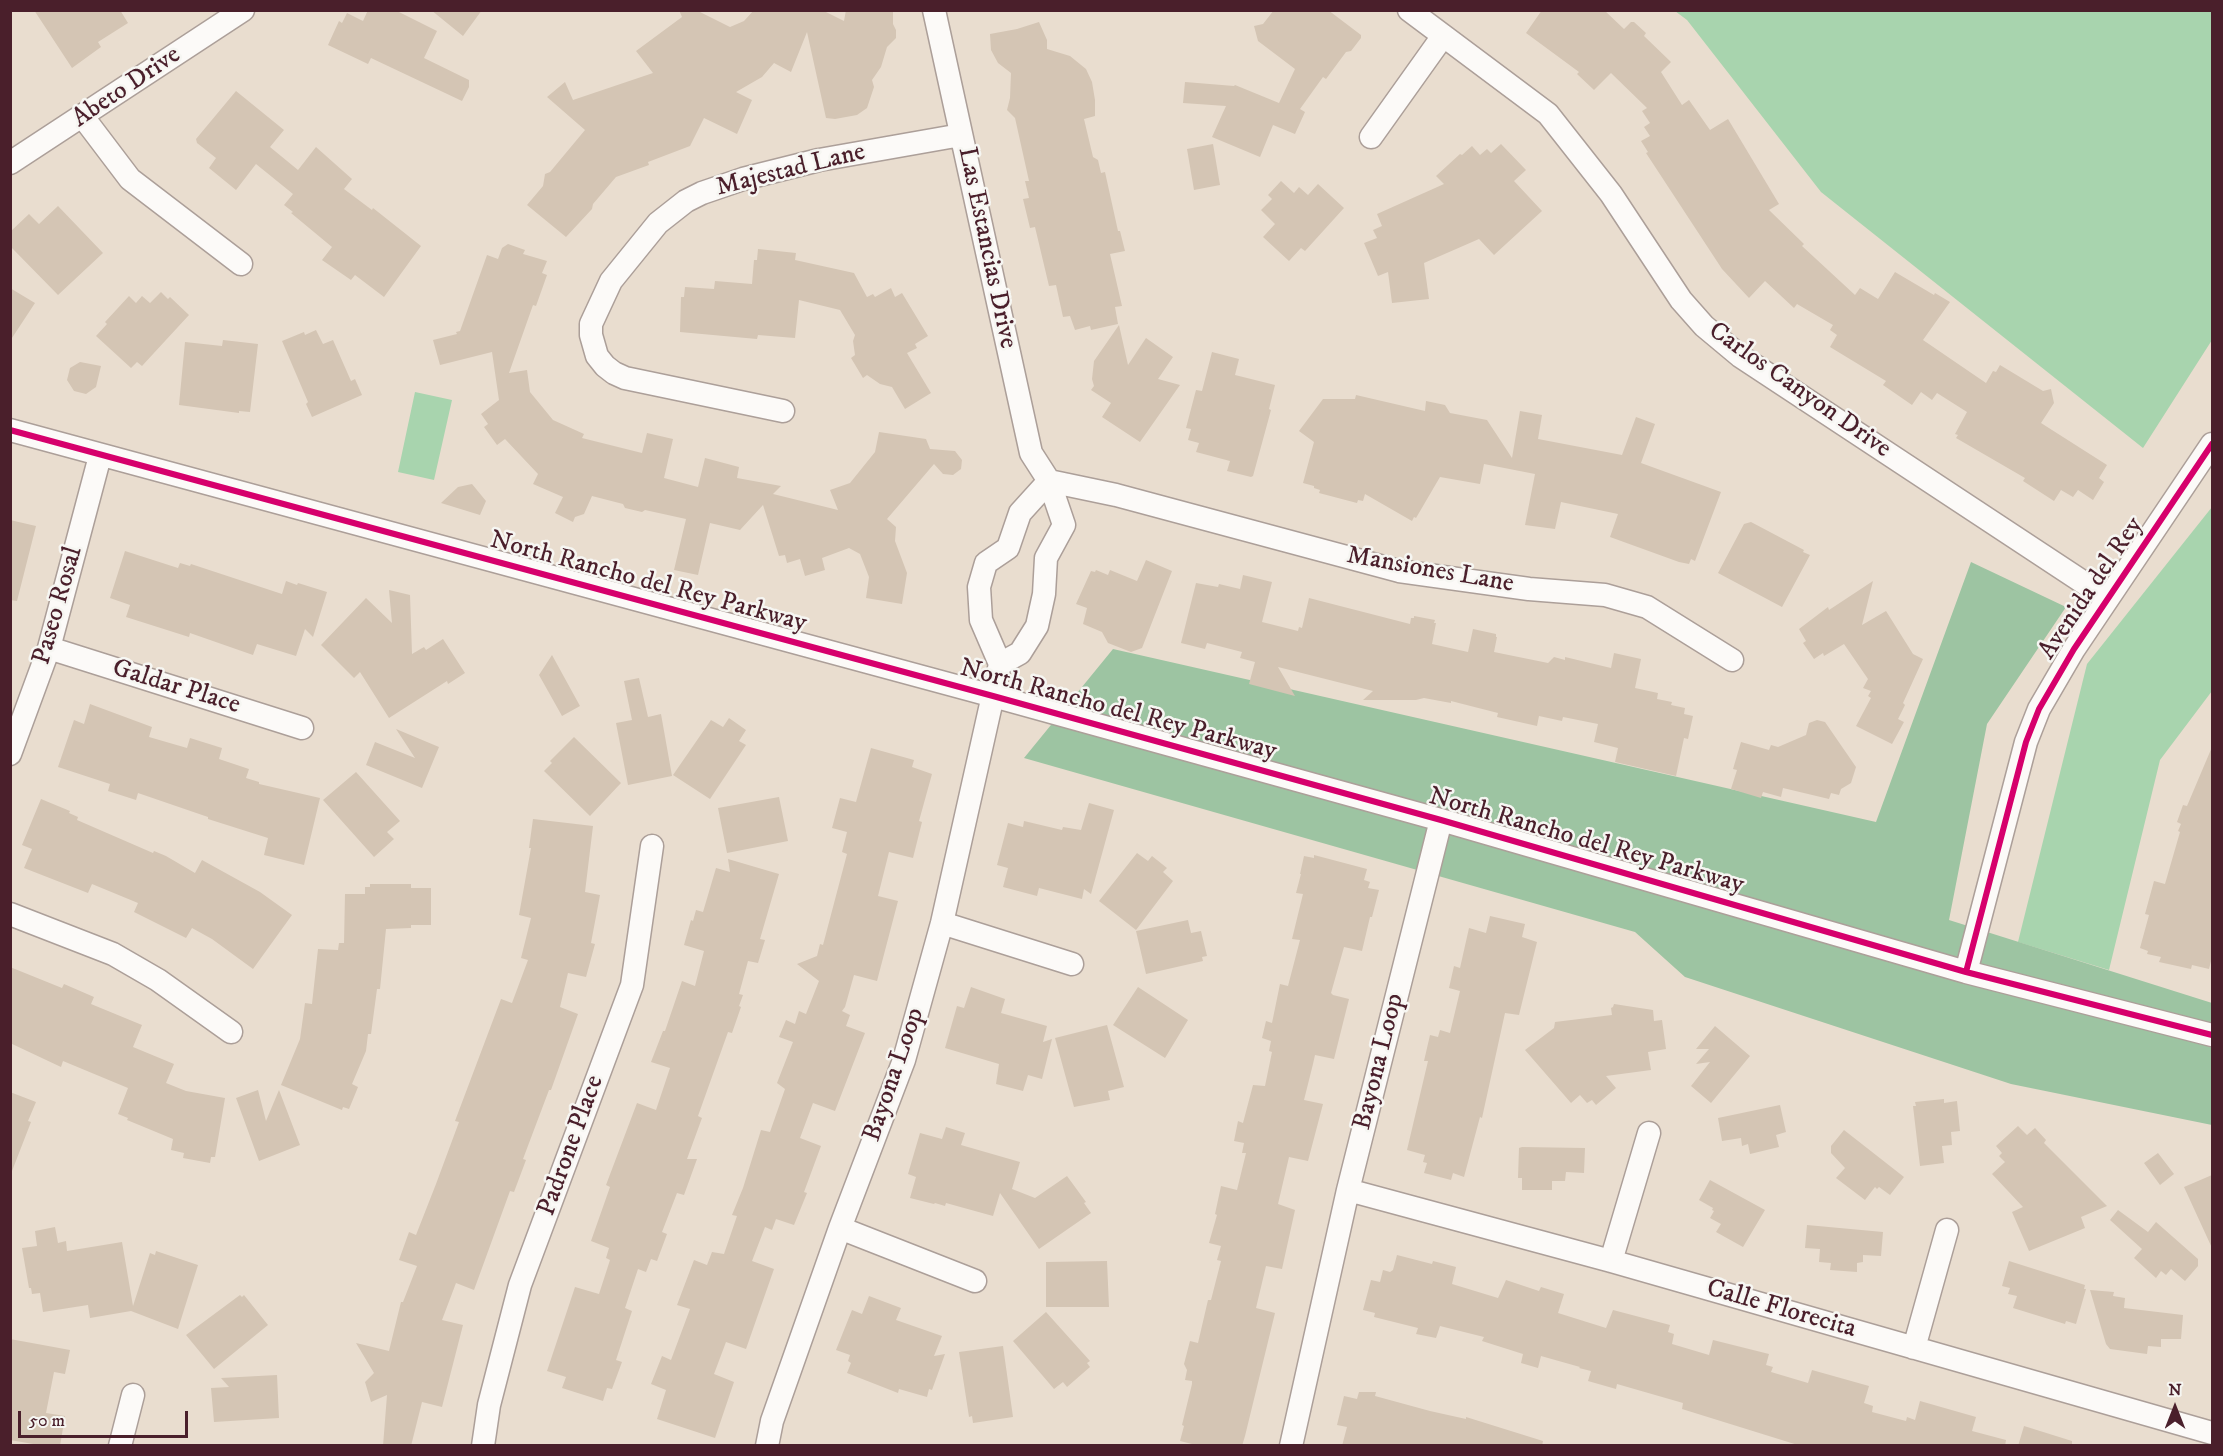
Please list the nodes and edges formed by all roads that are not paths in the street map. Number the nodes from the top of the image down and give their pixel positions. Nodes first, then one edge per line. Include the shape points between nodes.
1 (243, 10) edge
2 (934, 10) edge
3 (1409, 10) edge
4 (1443, 36) junction
5 (83, 117) junction
6 (961, 135) junction
7 (1371, 137) dead end
8 (10, 163) edge
9 (241, 264) dead end
10 (783, 411) dead end
11 (10, 430) edge
12 (2212, 444) edge
13 (100, 456) junction
14 (1048, 481) junction
15 (1008, 548) junction
16 (1046, 558) junction
17 (2107, 598) junction
18 (49, 648) junction
19 (1732, 660) dead end
20 (1000, 664) junction
21 (993, 696) junction
22 (302, 728) dead end
23 (10, 754) edge
24 (1441, 820) junction
25 (652, 846) dead end
26 (10, 914) edge
27 (942, 924) junction
28 (1072, 964) dead end
29 (1966, 972) junction
30 (231, 1032) dead end
31 (2212, 1035) edge
32 (1649, 1133) dead end
33 (1348, 1191) junction
34 (840, 1228) junction
35 (1947, 1230) dead end
36 (1611, 1261) junction
37 (975, 1281) dead end
38 (1914, 1348) junction
39 (133, 1395) dead end
40 (2212, 1433) edge
41 (120, 1446) edge
42 (483, 1446) edge
43 (767, 1446) edge
44 (1292, 1446) edge

1 - 5 street, Abeto Drive
2 - 6 street, Las Estancias Drive
3 - 4 street, Carlos Canyon Drive
4 - 7 street
4 - 17 street, Carlos Canyon Drive via 1548,114 1611,194 1681,300 1704,326 1740,356
5 - 8 street, Abeto Drive
5 - 9 street via 130,179
6 - 10 street, Majestad Lane via 819,160 702,194 658,223 611,281 591,324 591,335 597,356 614,373
6 - 14 street, Las Estancias Drive via 1031,453
11 - 13 street, North Rancho del Rey Parkway
12 - 17 street, Avenida del Rey
13 - 18 street, Paseo Rosal
13 - 21 street, North Rancho del Rey Parkway
14 - 15 street via 1020,513
14 - 16 street, Las Estancias Drive via 1064,525
14 - 19 street, Mansiones Lane via 1116,495 1399,571 1605,595 1647,607
15 - 16 street
15 - 20 street via 986,563 979,587 981,620
16 - 20 street, Las Estancias Drive via 1037,626 1020,653
17 - 29 street, Avenida del Rey via 2039,709
18 - 22 street, Galdar Place
18 - 23 street, Paseo Rosal
20 - 21 street
21 - 24 street, North Rancho del Rey Parkway
21 - 27 street, Bayona Loop
24 - 29 street, North Rancho del Rey Parkway
24 - 33 street, Bayona Loop
25 - 42 street, Padrone Place via 632,985 520,1285 489,1405
26 - 30 street via 113,954 158,980
27 - 28 street
27 - 34 street, Bayona Loop via 904,1060
29 - 31 street, North Rancho del Rey Parkway
32 - 36 street
33 - 36 street, Calle Florecita
33 - 44 street, Bayona Loop
34 - 37 street
34 - 43 street, Bayona Loop via 772,1421
35 - 38 street
36 - 38 street, Calle Florecita
38 - 40 street, Calle Florecita
39 - 41 street

